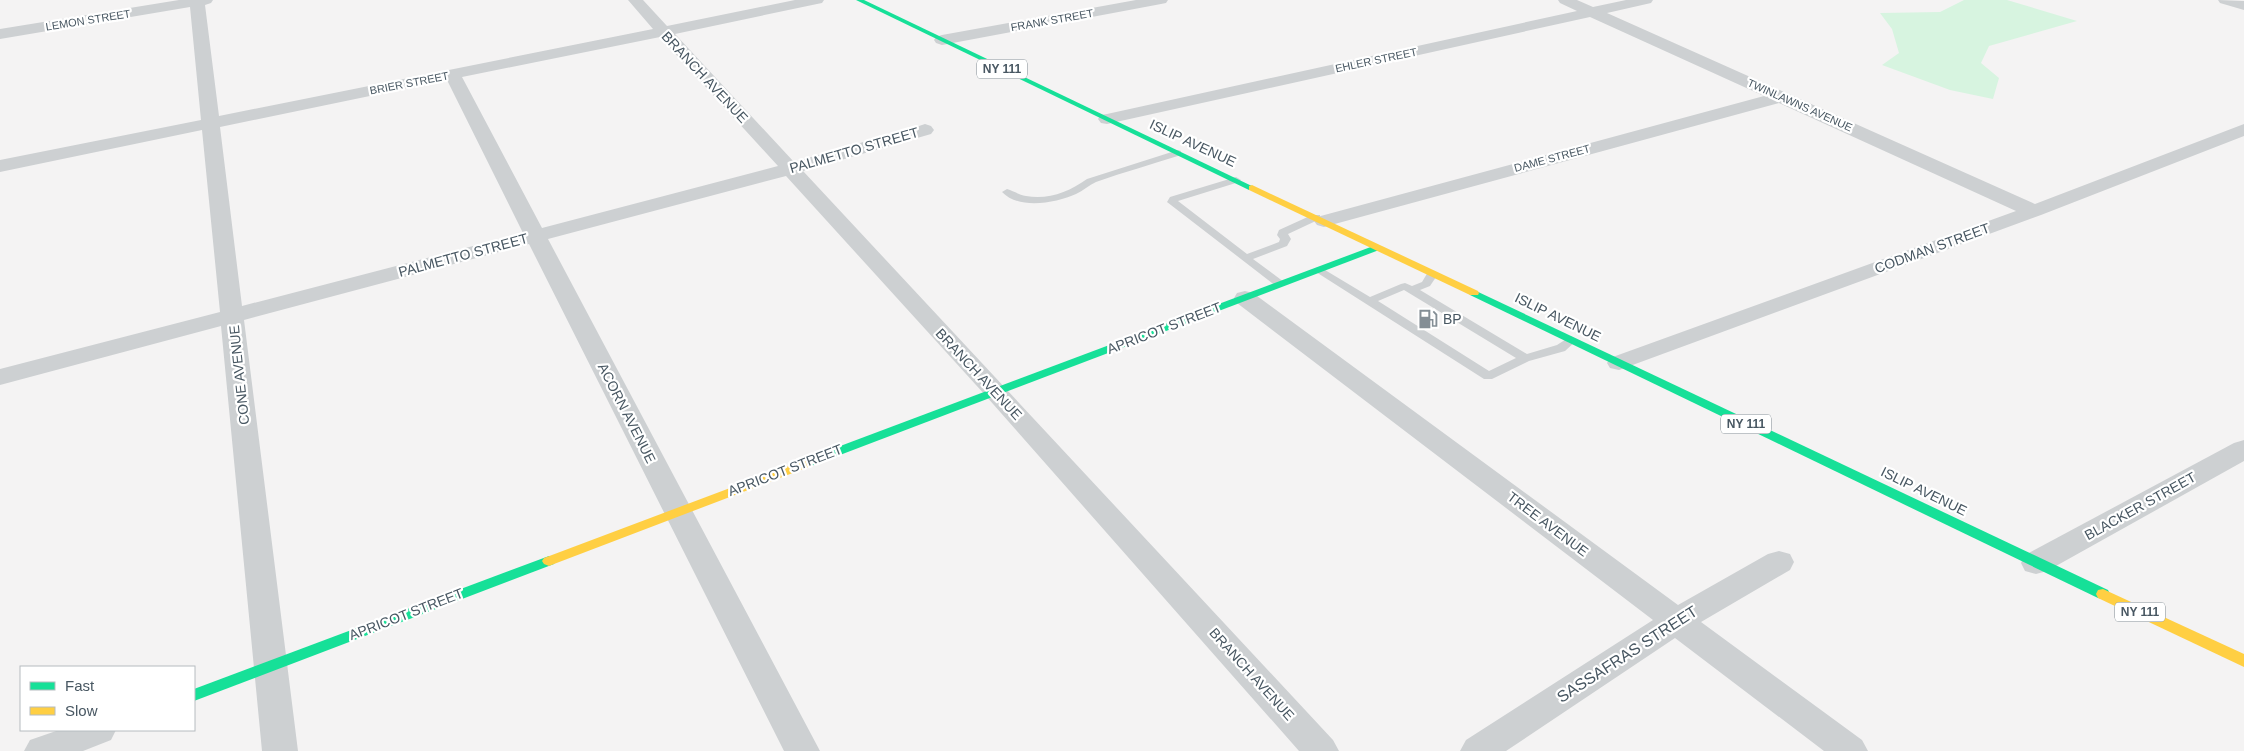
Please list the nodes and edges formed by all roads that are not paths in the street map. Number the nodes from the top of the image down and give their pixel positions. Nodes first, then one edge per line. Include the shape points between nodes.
1 (200, 0) edge
2 (635, 0) edge
3 (818, 0) edge
4 (859, 0) edge
5 (1161, 0) edge
6 (1565, 0) edge
7 (1646, 0) edge
8 (2224, 0) edge
9 (2244, 6) edge
10 (1592, 12) junction
11 (663, 31) junction
12 (0, 34) edge
13 (942, 40) junction
14 (452, 74) junction
15 (1781, 96) junction
16 (1107, 119) junction
17 (211, 123) junction
18 (925, 130) dead end
19 (2244, 130) edge
20 (1178, 152) junction
21 (0, 166) edge
22 (790, 169) junction
23 (1236, 180) junction
24 (1007, 192) dead end
25 (2034, 211) junction
26 (1320, 219) junction
27 (536, 236) junction
28 (1376, 248) junction
29 (1245, 258) junction
30 (1320, 270) junction
31 (1432, 274) junction
32 (1280, 284) junction
33 (1412, 290) junction
34 (1245, 298) junction
35 (1369, 301) junction
36 (233, 316) junction
37 (1571, 340) junction
38 (1525, 358) junction
39 (1619, 363) junction
40 (0, 377) edge
41 (995, 391) junction
42 (2244, 449) edge
43 (676, 511) junction
44 (1779, 562) dead end
45 (2036, 563) junction
46 (1678, 620) junction
47 (2244, 661) edge
48 (269, 666) junction
49 (195, 695) edge
50 (97, 731) edge
51 (42, 751) edge
52 (280, 751) edge
53 (802, 751) edge
54 (1321, 751) edge
55 (1478, 751) edge
56 (1850, 751) edge

1 - 12 street, LEMON STREET
1 - 17 street, CONE AVENUE
2 - 11 street, BRANCH AVENUE
3 - 11 street, BRIER STREET
4 - 13 main road, ISLIP AVENUE / NY 111
5 - 13 street, FRANK STREET
6 - 10 street, TWINLAWNS AVENUE
7 - 10 street, EHLER STREET
8 - 9 street
10 - 15 street, TWINLAWNS AVENUE
10 - 16 street, EHLER STREET
11 - 14 street, BRIER STREET
11 - 22 street, BRANCH AVENUE
13 - 16 main road, ISLIP AVENUE / NY 111
14 - 17 street, BRIER STREET
14 - 27 street, ACORN AVENUE
15 - 25 street, TWINLAWNS AVENUE
15 - 26 street, DAME STREET
16 - 20 main road, ISLIP AVENUE / NY 111
17 - 21 street, BRIER STREET
17 - 36 street, CONE AVENUE
18 - 22 street, PALMETTO STREET
19 - 25 street, CODMAN STREET
20 - 23 main road, ISLIP AVENUE / NY 111
20 - 24 lane via 1036,201 1014,198
22 - 27 street, PALMETTO STREET
22 - 41 street, BRANCH AVENUE
23 - 26 main road, ISLIP AVENUE / NY 111
23 - 29 lane via 1172,202
25 - 39 street, CODMAN STREET
26 - 28 main road, ISLIP AVENUE / NY 111
26 - 29 lane via 1288,229 1282,235 1286,239 1283,244
27 - 36 street, PALMETTO STREET
27 - 43 street, ACORN AVENUE
28 - 30 main road, APRICOT STREET
28 - 31 main road, ISLIP AVENUE / NY 111
29 - 32 lane
30 - 32 main road, APRICOT STREET
30 - 35 lane
31 - 33 lane via 1426,284
31 - 37 main road, ISLIP AVENUE / NY 111
32 - 34 main road, APRICOT STREET
33 - 35 lane via 1405,286
33 - 38 lane via 1474,332
34 - 41 main road, APRICOT STREET
34 - 46 street, TREE AVENUE
35 - 38 lane via 1395,312 1488,376
36 - 40 street, PALMETTO STREET
36 - 48 street, CONE AVENUE
37 - 38 lane via 1561,348
37 - 39 main road, ISLIP AVENUE / NY 111
39 - 45 main road, ISLIP AVENUE / NY 111
41 - 43 main road, APRICOT STREET
41 - 54 street, BRANCH AVENUE
42 - 45 street, BLACKER STREET
43 - 48 main road, APRICOT STREET
43 - 53 street, ACORN AVENUE
44 - 46 street, SASSAFRAS STREET
45 - 47 main road, ISLIP AVENUE / NY 111
46 - 55 street, SASSAFRAS STREET
46 - 56 street, TREE AVENUE
48 - 49 main road, APRICOT STREET
48 - 52 street, CONE AVENUE
50 - 51 street

